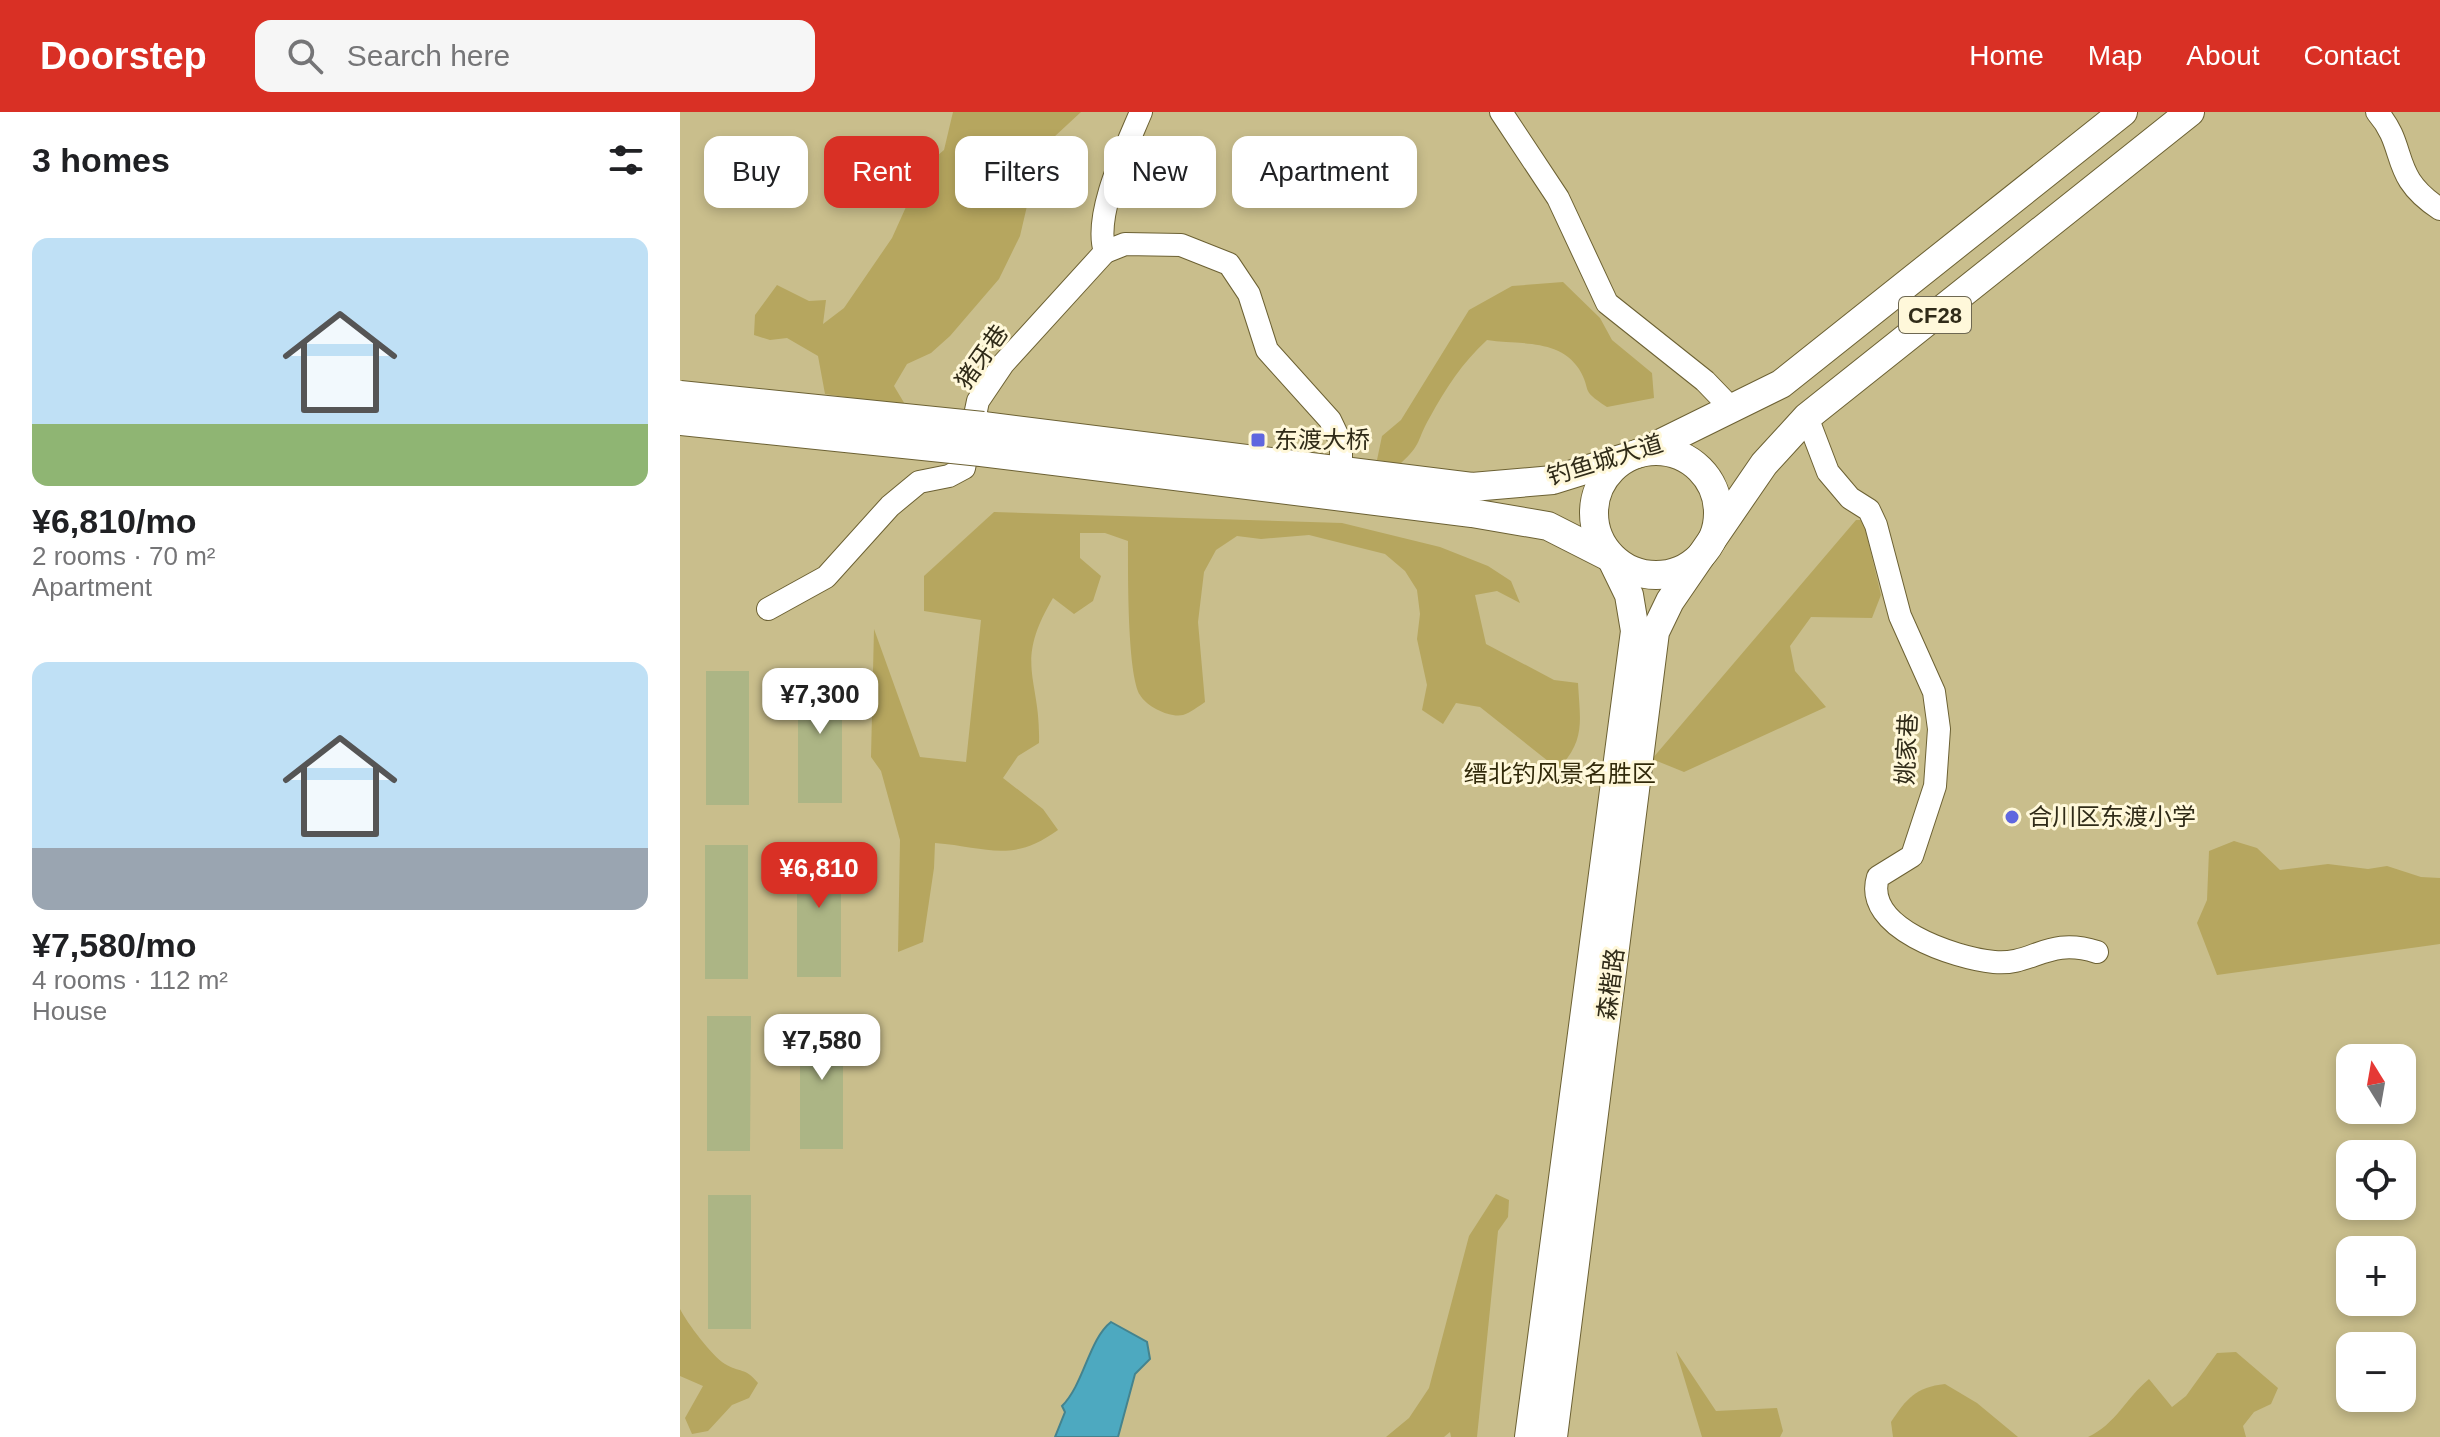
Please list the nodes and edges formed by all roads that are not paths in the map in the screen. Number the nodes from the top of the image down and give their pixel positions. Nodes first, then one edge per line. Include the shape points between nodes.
1 (1141, 112) edge
2 (1501, 112) edge
3 (2123, 112) edge
4 (2190, 112) edge
5 (2377, 112) edge
6 (2440, 209) edge
7 (1105, 252) junction
8 (680, 395) edge
9 (1733, 410) junction
10 (1807, 417) junction
11 (680, 421) edge
12 (982, 439) junction
13 (1643, 452) junction
14 (1341, 471) junction
15 (1710, 546) junction
16 (1611, 558) junction
17 (768, 609) dead end
18 (2097, 952) dead end
19 (1529, 1437) edge
20 (1553, 1437) edge

1 - 7 street via 1118,166 1101,238
2 - 9 street via 1558,198 1607,303
3 - 9 main road, 钓鱼城大道 / CF28 via 1781,384
4 - 10 main road, CF28
5 - 6 street via 2417,194
7 - 14 street via 1125,244 1181,245 1229,264 1249,294 1267,350 1330,420 1341,443
7 - 17 street, 猪牙巷 via 1003,364 978,401 964,468 919,482 826,577
8 - 12 main road, bridge
9 - 13 main road, 钓鱼城大道 / CF28
10 - 15 main road, CF28 via 1764,464
10 - 18 street, 姚家巷 via 1828,472 1850,498 1869,510 1876,525 1900,616 1934,692 1939,729 1935,786 1912,856 1878,877 1875,889 1883,914 1922,942 1995,962 2064,945
11 - 12 main road, bridge
12 - 14 main road, 钓鱼城大道
12 - 16 main road, 钓鱼城大道 via 1548,526
13 - 14 main road, 钓鱼城大道 via 1553,480 1472,487
13 - 15 main road via 1664,451 1700,469 1719,506
13 - 16 main road via 1610,471 1599,486 1594,505 1600,541
15 - 16 main road via 1691,565 1667,575 1647,576
15 - 20 main road, 森楷路 via 1670,601 1655,632
16 - 19 main road, 森楷路 via 1629,595 1635,631

